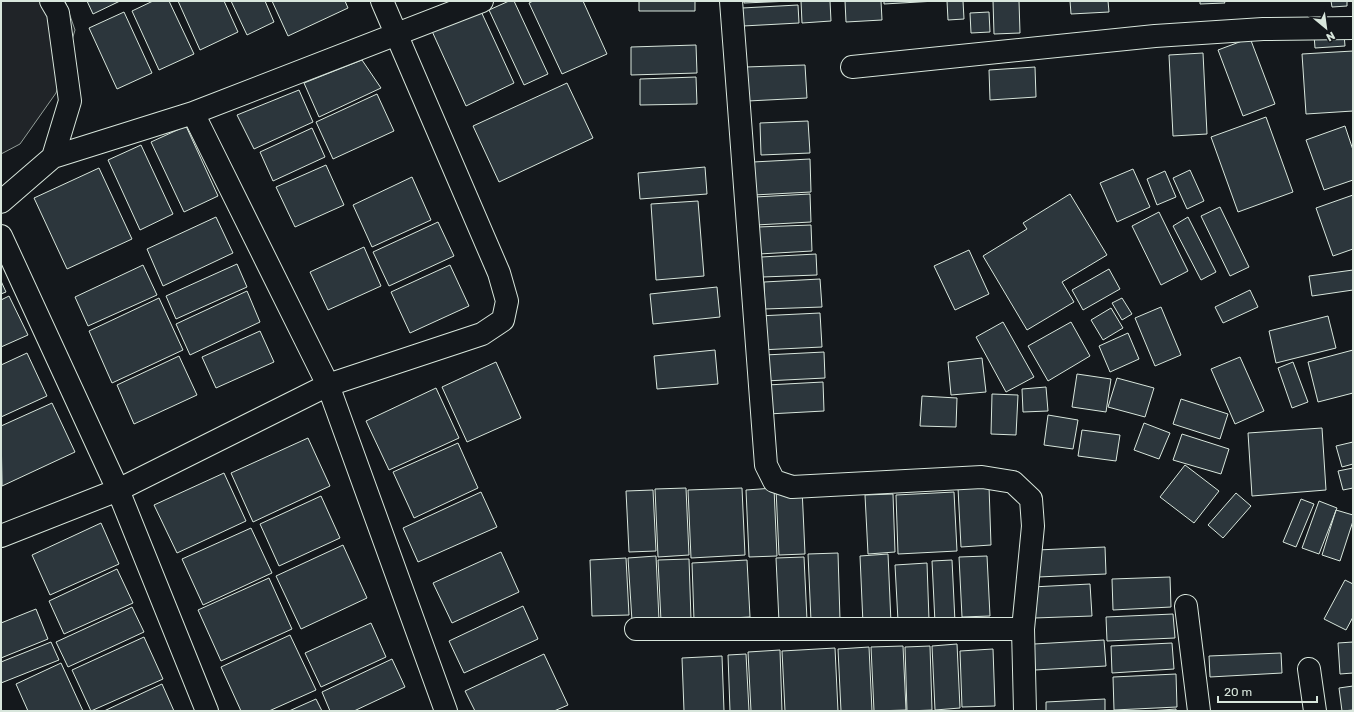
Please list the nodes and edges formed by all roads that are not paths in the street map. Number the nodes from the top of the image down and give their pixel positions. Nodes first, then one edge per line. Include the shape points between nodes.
1 (51, 1) edge
2 (382, 1) edge
3 (482, 1) edge
4 (731, 1) edge
5 (1353, 28) edge
6 (395, 33) junction
7 (852, 67) dead end
8 (193, 113) junction
9 (53, 157) junction
10 (1, 202) edge
11 (1, 236) edge
12 (328, 385) junction
13 (118, 490) junction
14 (1, 536) edge
15 (1186, 606) dead end
16 (636, 629) dead end
17 (1022, 629) junction
18 (1309, 669) dead end
19 (207, 711) edge
20 (446, 711) edge
21 (1025, 711) edge
22 (1199, 711) edge
23 (1315, 711) edge

1 - 9 street via 58,13 70,101
2 - 6 street
3 - 6 street
4 - 17 street via 766,465 774,481 792,487 982,476 1013,482 1031,499 1033,526
5 - 7 street via 1263,29 1155,36
6 - 8 street
6 - 12 street via 499,273 507,301 502,320 482,334
8 - 9 street
8 - 12 street
9 - 10 street
11 - 13 street
12 - 13 street
12 - 20 street
13 - 14 street
13 - 19 street
15 - 22 street
16 - 17 street
17 - 21 street
18 - 23 street

